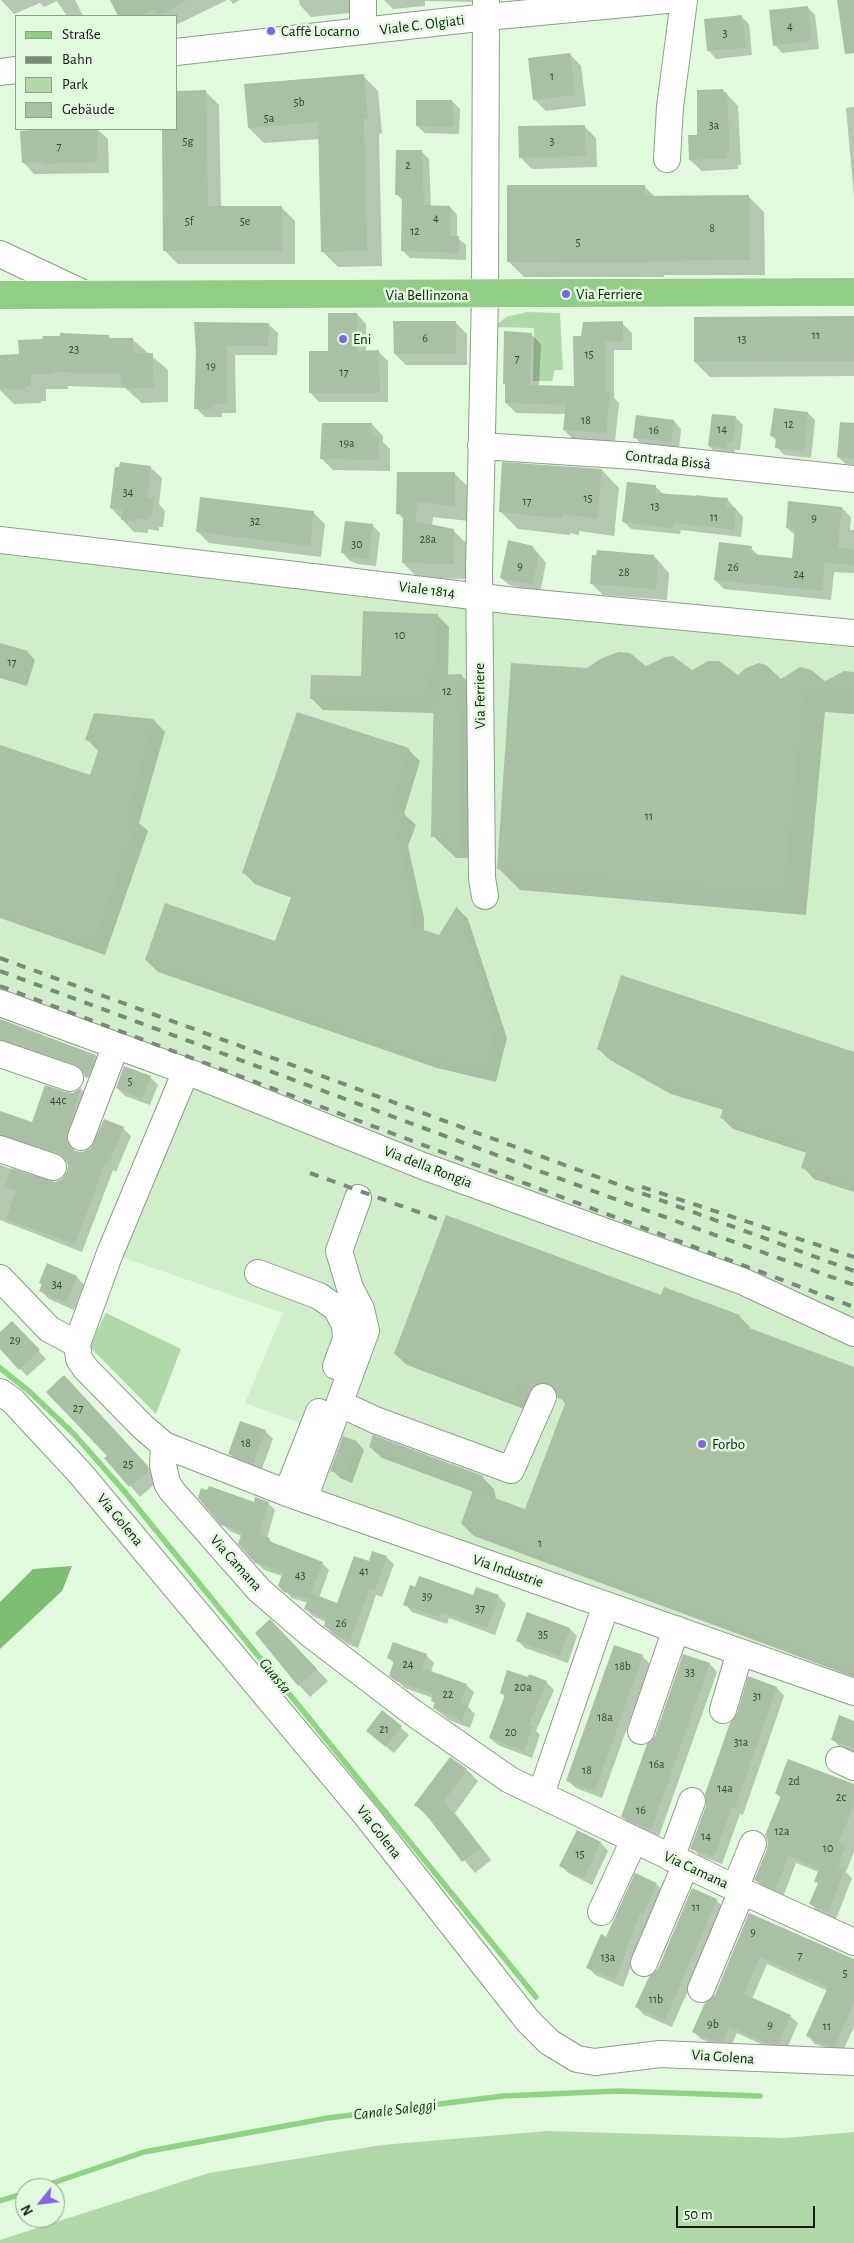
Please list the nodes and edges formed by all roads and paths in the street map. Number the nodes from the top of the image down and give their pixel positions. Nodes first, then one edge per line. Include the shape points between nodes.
1 (363, 0) edge
2 (668, 0) edge
3 (684, 0) edge
4 (554, 5) edge
5 (487, 9) edge
6 (363, 32) junction
7 (178, 52) edge
8 (15, 70) edge
9 (0, 72) edge
10 (667, 159) dead end
11 (0, 254) edge
12 (854, 292) edge
13 (0, 295) edge
14 (485, 295) junction
15 (90, 296) junction
16 (481, 446) junction
17 (854, 478) edge
18 (0, 540) edge
19 (479, 596) junction
20 (854, 632) edge
21 (485, 896) dead end
22 (0, 1003) edge
23 (116, 1045) junction
24 (0, 1054) edge
25 (186, 1071) junction
26 (70, 1078) dead end
27 (81, 1137) dead end
28 (0, 1149) edge
29 (53, 1167) dead end
30 (358, 1198) dead end
31 (258, 1273) dead end
32 (0, 1278) edge
33 (854, 1333) edge
34 (77, 1344) junction
35 (0, 1392) edge
36 (543, 1398) dead end
37 (341, 1404) junction
38 (164, 1445) junction
39 (296, 1496) junction
40 (606, 1605) junction
41 (676, 1629) junction
42 (740, 1652) junction
43 (854, 1692) edge
44 (724, 1710) dead end
45 (641, 1731) dead end
46 (541, 1794) junction
47 (692, 1801) dead end
48 (634, 1840) junction
49 (753, 1844) dead end
50 (678, 1861) junction
51 (739, 1890) junction
52 (601, 1912) dead end
53 (854, 1942) edge
54 (644, 1963) dead end
55 (701, 1989) dead end
56 (854, 2062) edge

1 - 6 street
2 - 4 street, Viale C. Olgiati
3 - 10 street via 670,106
4 - 5 street, Viale C. Olgiati
5 - 6 street, Viale C. Olgiati
5 - 14 street, Via Ferriere
6 - 7 street, Viale C. Olgiati
8 - 9 street
11 - 15 street
12 - 14 main road, Via Bellinzona
13 - 15 main road, Via Bellinzona
14 - 15 main road, Via Bellinzona
14 - 16 street, Via Ferriere
16 - 17 street, Contrada Bissà via 634,456
16 - 19 street, Via Ferriere
18 - 19 street, Viale 1814
19 - 20 street, Viale 1814
19 - 21 street, Via Ferriere via 482,878
22 - 23 street, Via della Rongia
23 - 25 street, Via della Rongia
23 - 27 street
24 - 26 street
25 - 33 street, Via della Rongia via 423,1166 742,1281
25 - 34 street via 110,1253
28 - 29 street
30 - 37 street via 340,1251 366,1330
31 - 39 street via 329,1301 345,1325 346,1339
32 - 34 street via 50,1329
34 - 38 street via 79,1359 86,1368
35 - 56 street, Via Golena via 13,1401 74,1466 144,1548 366,1815 528,2021 549,2042 576,2059 595,2062 667,2054
36 - 37 street via 510,1470
37 - 39 street
38 - 39 street, Via Industrie
38 - 46 street, Via Camana via 164,1475 172,1491 277,1606 412,1712 510,1780
39 - 40 street, Via Industrie
40 - 41 street, Via Industrie
40 - 46 street
41 - 42 street, Via Industrie
41 - 45 street
42 - 43 street, Via Industrie
42 - 44 street
46 - 48 street, Via Camana
47 - 50 street
48 - 50 street, Via Camana
48 - 52 street
49 - 51 street
50 - 51 street, Via Camana
50 - 54 street
51 - 53 street, Via Camana
51 - 55 street

